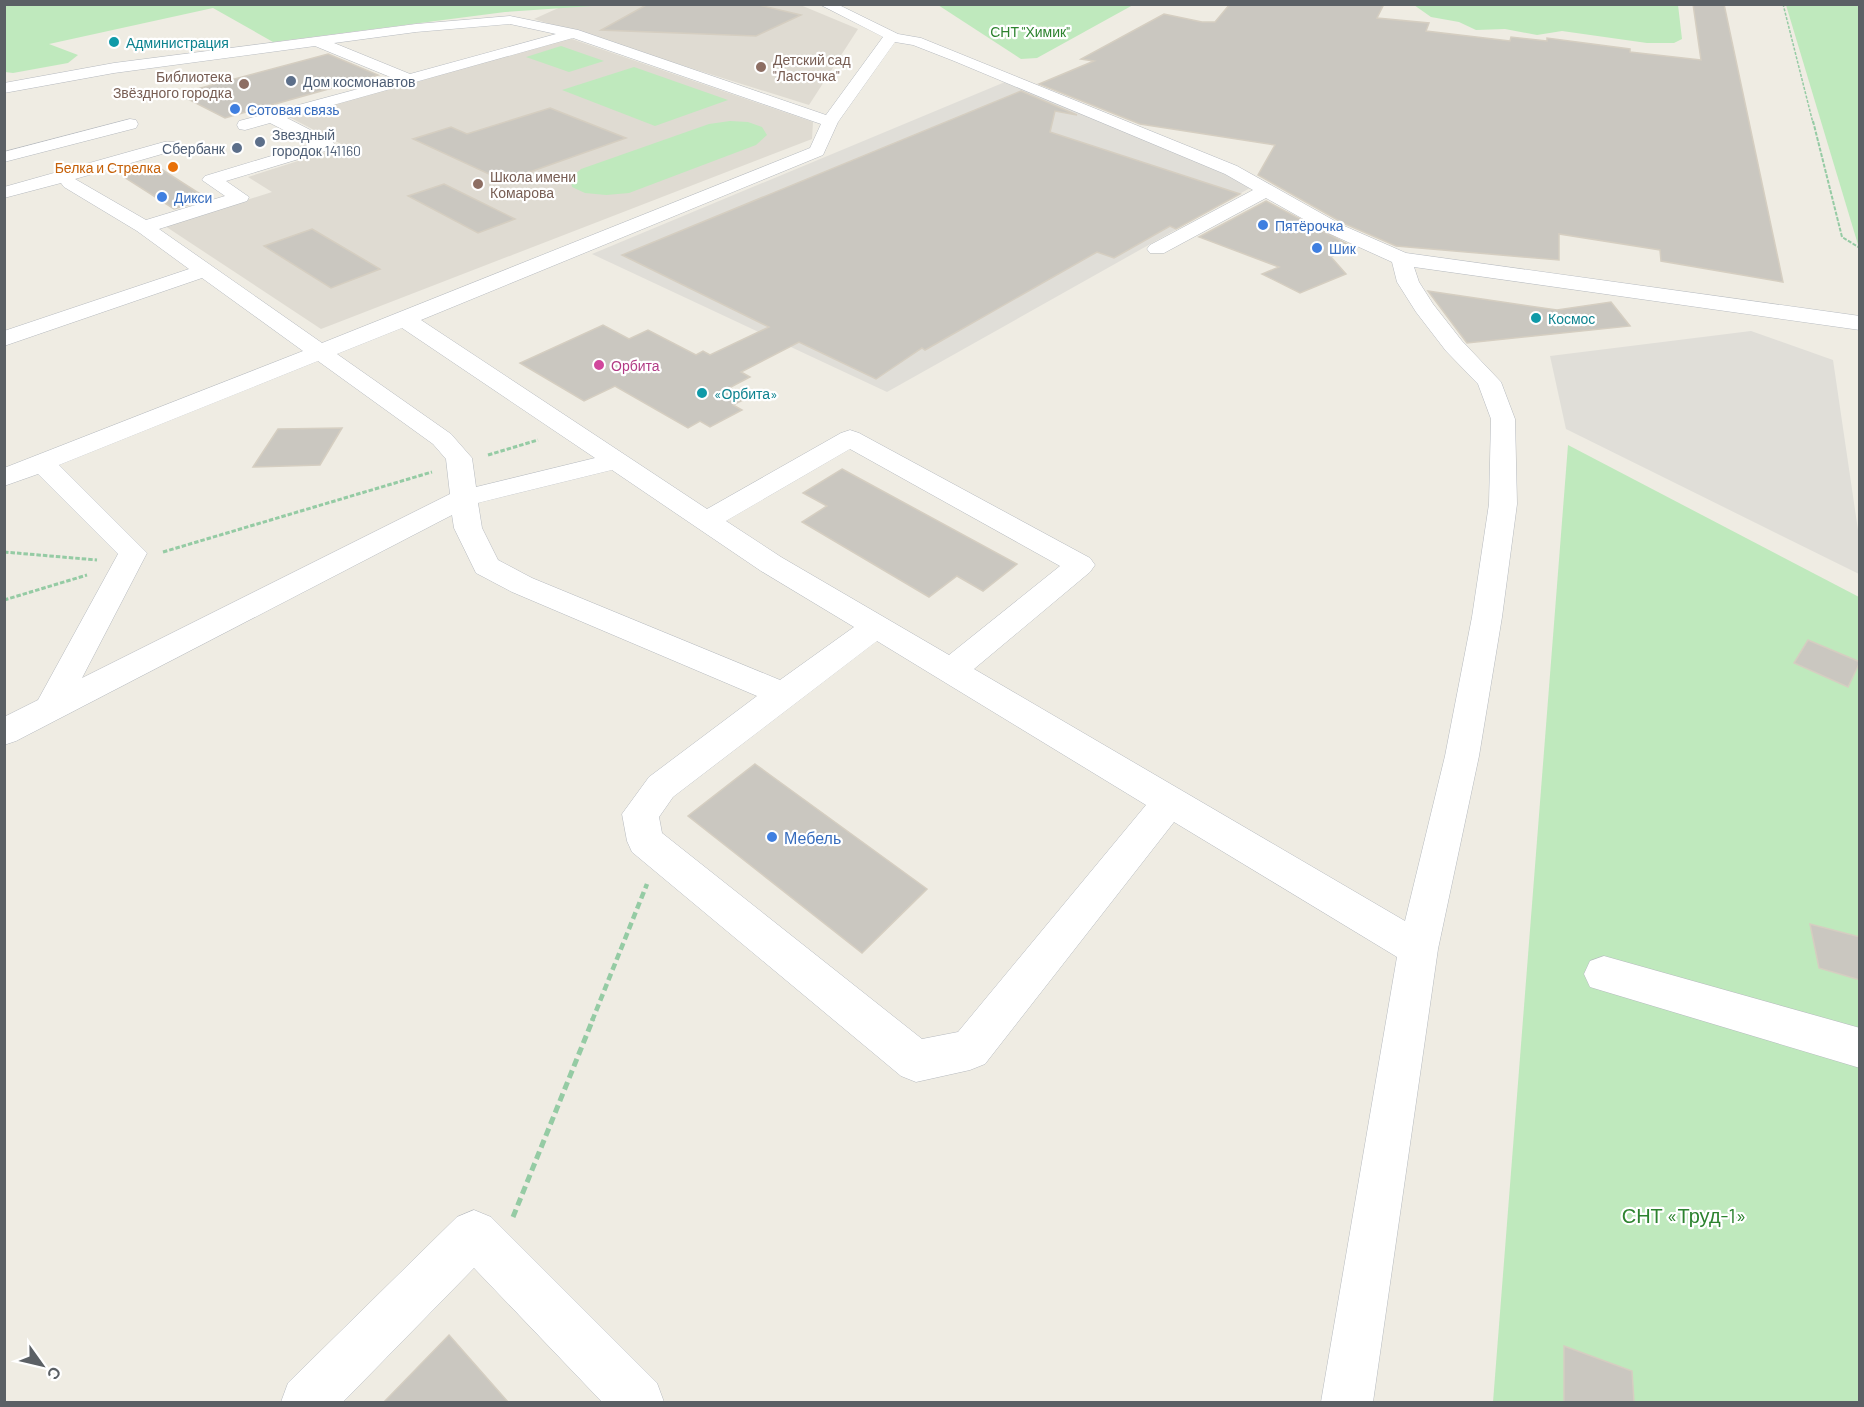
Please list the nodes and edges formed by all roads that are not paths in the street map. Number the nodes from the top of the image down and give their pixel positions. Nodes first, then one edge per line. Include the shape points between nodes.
1 (825, 4) edge
2 (573, 33) junction
3 (895, 38) junction
4 (318, 42) junction
5 (409, 79) junction
6 (4, 88) edge
7 (272, 117) junction
8 (830, 122) junction
9 (130, 124) dead end
10 (245, 125) dead end
11 (170, 146) dead end
12 (4, 157) edge
13 (1267, 190) junction
14 (4, 193) edge
15 (4, 212) edge
16 (144, 227) junction
17 (1157, 249) dead end
18 (1401, 259) junction
19 (205, 270) junction
20 (404, 319) junction
21 (1860, 323) edge
22 (4, 339) edge
23 (320, 351) junction
24 (617, 461) junction
25 (42, 463) junction
26 (4, 478) edge
27 (464, 498) junction
28 (706, 521) junction
29 (876, 627) junction
30 (951, 671) junction
31 (783, 694) junction
32 (50, 708) junction
33 (4, 732) edge
34 (1169, 802) junction
35 (1418, 949) junction
36 (1604, 974) dead end
37 (1860, 1048) edge
38 (307, 1402) edge
39 (638, 1402) edge
40 (1347, 1402) edge

1 - 3 street
2 - 4 street via 510,20
2 - 5 street
2 - 8 street
3 - 8 street via 888,40
3 - 13 street via 916,41 1091,110 1232,170
4 - 5 street
4 - 6 street via 114,68
5 - 7 street
7 - 10 street
7 - 16 street via 326,144 211,180 240,197
8 - 20 street via 817,151
9 - 12 street
11 - 14 street
13 - 17 street
13 - 18 street via 1335,229
15 - 16 street via 76,186
16 - 19 street
18 - 21 street
18 - 35 street via 1408,282 1424,307 1489,382 1503,419 1503,504 1487,616 1462,756
19 - 22 street
19 - 23 street
20 - 23 street
20 - 24 street
23 - 25 street
23 - 27 street via 442,439 459,458
24 - 27 street
24 - 28 street
25 - 26 street
25 - 32 street via 133,553
27 - 31 street via 468,528 486,566 522,585
27 - 32 street
28 - 29 street
28 - 30 street via 850,438 1080,565
29 - 30 street
29 - 31 street
30 - 34 street
31 - 34 street via 661,787 640,814 645,841 916,1061 970,1050
32 - 33 street
34 - 35 street
35 - 40 street
36 - 37 street
38 - 39 street via 474,1234

